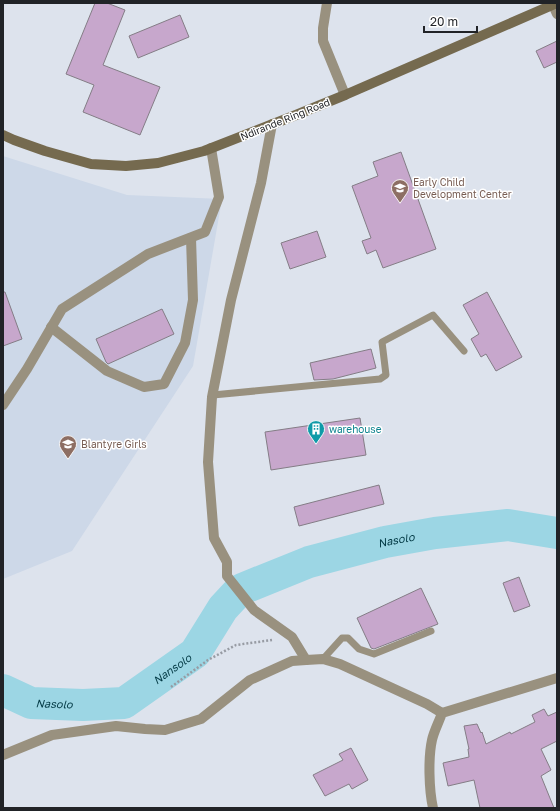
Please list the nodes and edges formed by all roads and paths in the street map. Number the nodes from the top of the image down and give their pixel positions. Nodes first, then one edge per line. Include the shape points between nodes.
1 (328, 3) edge
2 (556, 7) edge
3 (345, 95) junction
4 (272, 124) junction
5 (3, 135) edge
6 (211, 148) junction
7 (191, 238) junction
8 (51, 327) junction
9 (464, 351) dead end
10 (213, 395) junction
11 (3, 405) edge
12 (431, 631) dead end
13 (292, 637) junction
14 (323, 659) junction
15 (306, 660) junction
16 (557, 678) edge
17 (171, 687) dead end
18 (442, 713) junction
19 (3, 755) edge
20 (433, 808) edge

1 - 3 street via 323,41
2 - 3 street, Ndirande Ring Road
3 - 4 street, Ndirande Ring Road
4 - 6 street, Ndirande Ring Road
4 - 10 street via 261,183 231,300
5 - 6 street, Ndirande Ring Road via 45,151 91,164 126,166 158,163
6 - 7 street via 219,197 205,232
7 - 8 street via 148,254 62,309
7 - 8 street via 192,307 185,343 164,384 144,387 107,371
8 - 11 street
9 - 10 lane via 433,315 382,342 386,375 380,380
10 - 13 street via 208,462 214,538 227,562 227,576 254,610
12 - 14 lane via 374,654 359,649 348,638 342,638
13 - 15 street
13 - 17 path via 236,646 208,660
14 - 15 street
14 - 18 street via 352,669
15 - 19 street via 292,661 250,680 200,719 165,730 116,726 52,735
16 - 18 street
18 - 20 street via 431,746

